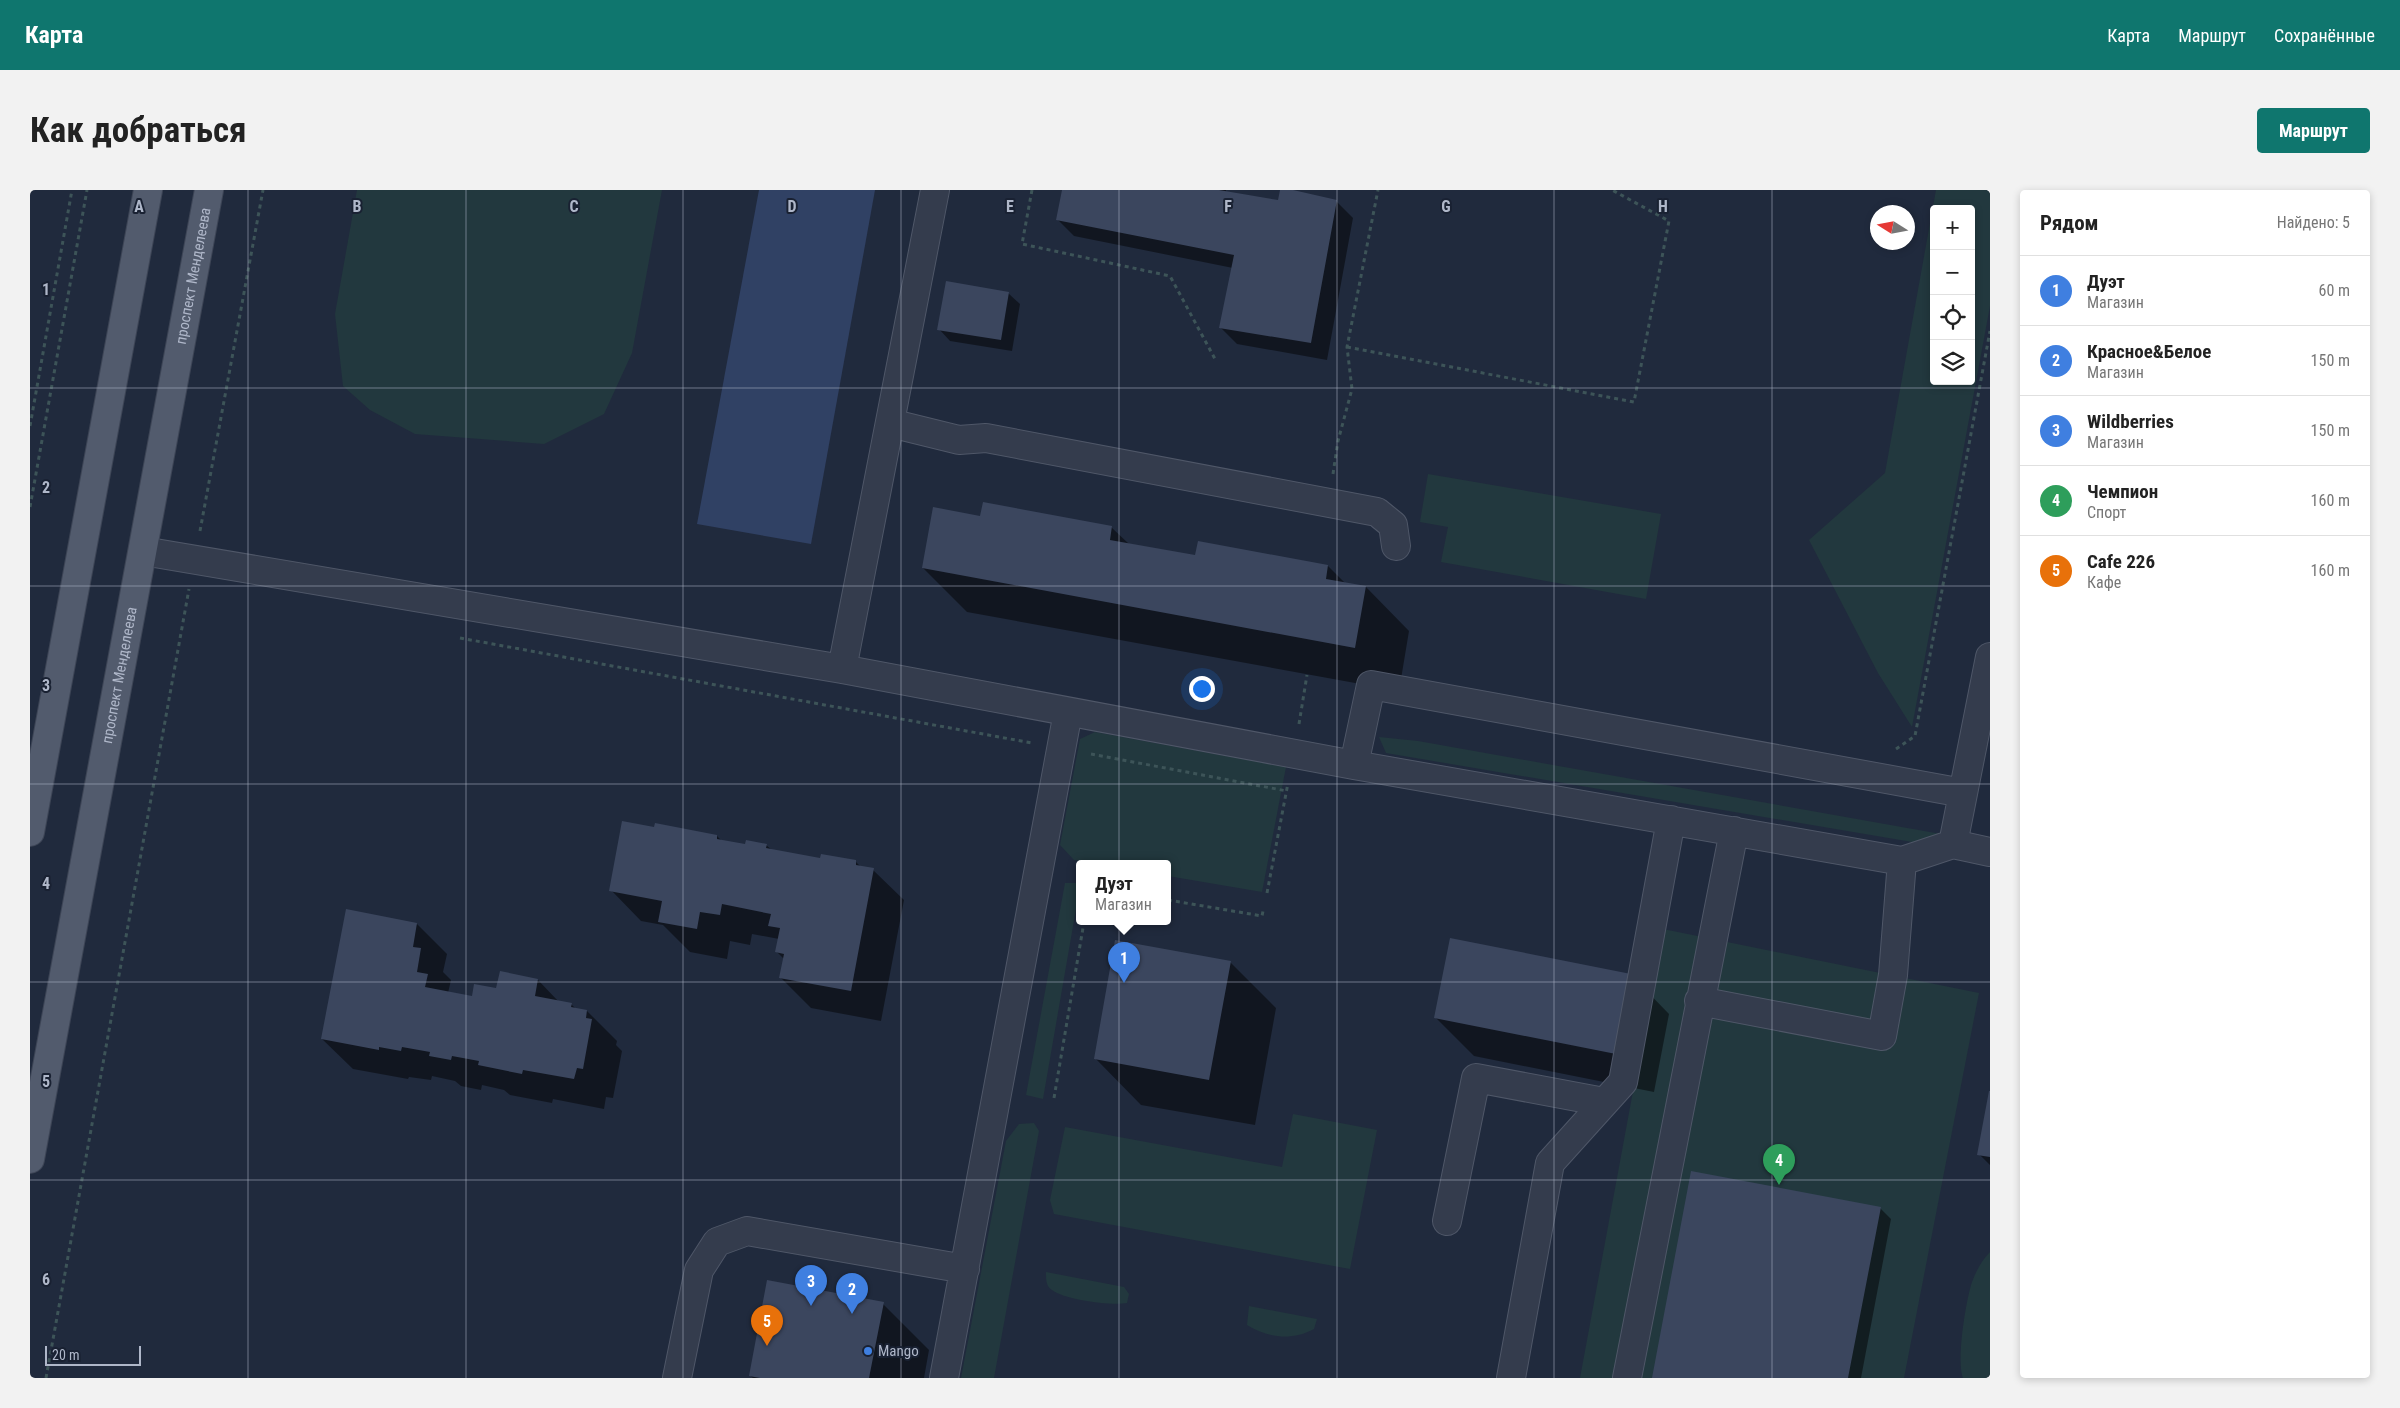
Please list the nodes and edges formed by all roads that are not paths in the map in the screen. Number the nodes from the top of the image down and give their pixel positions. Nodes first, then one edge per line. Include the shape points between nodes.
1 (148, 190) edge
2 (209, 190) edge
3 (935, 190) edge
4 (890, 423) junction
5 (1396, 546) dead end
6 (143, 551) junction
7 (1990, 657) edge
8 (842, 669) junction
9 (1068, 712) junction
10 (1354, 765) junction
11 (1963, 793) junction
12 (1671, 820) junction
13 (30, 832) edge
14 (1734, 832) junction
15 (1953, 844) junction
16 (1990, 852) edge
17 (1902, 862) junction
18 (1699, 1001) junction
19 (1604, 1102) junction
20 (30, 1159) edge
21 (1447, 1221) dead end
22 (965, 1269) junction
23 (677, 1378) edge
24 (944, 1378) edge
25 (1511, 1378) edge
26 (1627, 1378) edge

1 - 13 main road
2 - 6 main road, проспект Менделеева
3 - 4 street
4 - 5 street via 959,440 986,438 1377,512 1393,525
4 - 8 street
6 - 8 street
6 - 20 main road, проспект Менделеева
7 - 11 street
8 - 9 street
9 - 10 street
9 - 22 street
10 - 11 street via 1371,685
10 - 12 street
11 - 15 street
12 - 14 street
12 - 19 street via 1623,1082
14 - 17 street
14 - 18 street
15 - 16 street
15 - 17 street
17 - 18 street via 1893,975 1882,1036
18 - 26 street
19 - 21 street via 1476,1078
19 - 25 street via 1550,1162
22 - 23 street via 747,1231 717,1242 699,1270
22 - 24 street

